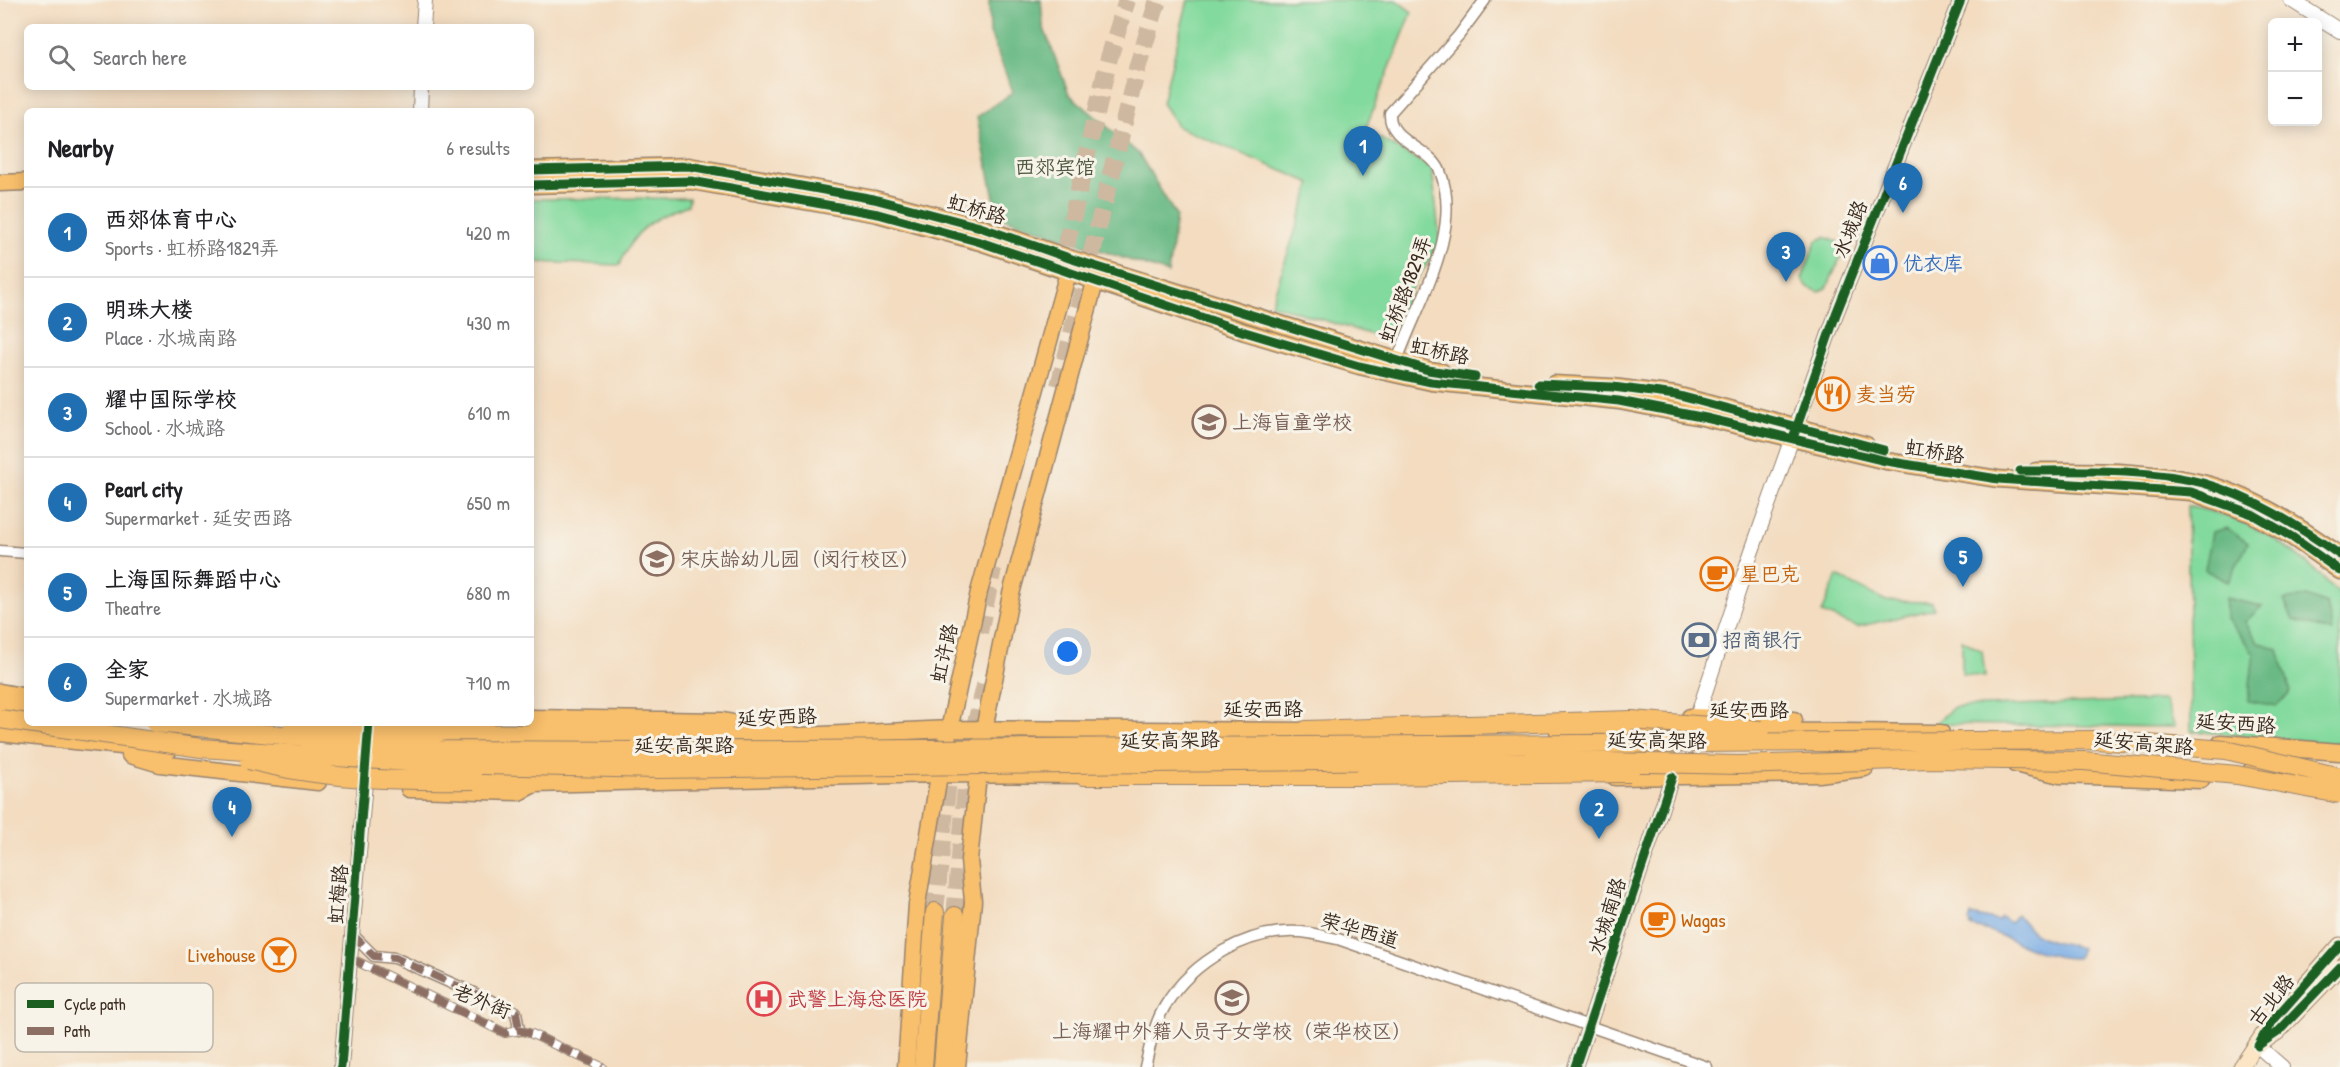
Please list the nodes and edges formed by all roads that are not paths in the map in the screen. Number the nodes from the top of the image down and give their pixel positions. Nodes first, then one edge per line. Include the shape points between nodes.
1 (425, 0) edge
2 (1485, 0) edge
3 (1961, 0) edge
4 (2291, 0) edge
5 (423, 24) edge
6 (2340, 31) edge
7 (421, 90) edge
8 (420, 108) edge
9 (534, 170) edge
10 (24, 182) edge
11 (0, 183) edge
12 (534, 185) edge
13 (24, 193) edge
14 (0, 194) edge
15 (1070, 266) junction
16 (1097, 274) junction
17 (1398, 361) junction
18 (1794, 434) junction
19 (0, 550) edge
20 (24, 553) edge
21 (2340, 555) edge
22 (2340, 571) edge
23 (0, 692) edge
24 (24, 696) edge
25 (0, 702) edge
26 (24, 706) edge
27 (534, 718) edge
28 (0, 719) edge
29 (24, 722) edge
30 (1695, 723) junction
31 (50, 726) edge
32 (186, 726) edge
33 (216, 726) edge
34 (342, 726) edge
35 (369, 726) edge
36 (949, 729) junction
37 (984, 729) junction
38 (1306, 730) junction
39 (0, 733) edge
40 (792, 736) junction
41 (2090, 736) junction
42 (1874, 740) junction
43 (368, 742) junction
44 (95, 744) junction
45 (201, 747) junction
46 (2340, 752) edge
47 (1682, 761) junction
48 (1919, 761) junction
49 (2008, 762) junction
50 (2089, 763) junction
51 (1738, 765) junction
52 (366, 770) junction
53 (938, 774) junction
54 (977, 776) junction
55 (1083, 776) junction
56 (1672, 777) junction
57 (2340, 777) edge
58 (534, 784) junction
59 (365, 787) junction
60 (2340, 787) edge
61 (385, 788) junction
62 (2340, 794) edge
63 (935, 912) tunnel mouth
64 (954, 916) tunnel mouth
65 (352, 934) junction
66 (2340, 945) edge
67 (350, 958) junction
68 (2340, 967) edge
69 (1589, 1026) junction
70 (519, 1030) junction
71 (2258, 1046) junction
72 (340, 1067) edge
73 (602, 1067) edge
74 (906, 1067) edge
75 (923, 1067) edge
76 (943, 1067) edge
77 (957, 1067) edge
78 (1145, 1067) edge
79 (1575, 1067) edge
80 (1707, 1067) edge
81 (2241, 1067) edge
82 (2282, 1067) edge

1 - 5 street
2 - 17 street, 虹桥路1829弄 via 1390,113 1398,133 1439,169 1447,205 1444,241
3 - 18 street, 水城路 via 1836,314
4 - 6 street
7 - 8 street
9 - 15 main road, 虹桥路 via 689,166 874,198 980,227
10 - 11 main road
12 - 15 main road, 虹桥路 via 692,181 879,214
13 - 14 main road
15 - 16 main road, 虹桥路
15 - 36 main road, 虹许路 via 979,592
16 - 17 main road, 虹桥路
16 - 18 main road, 虹桥路 via 1245,332 1359,366 1431,382 1619,401
16 - 37 main road via 1024,538
17 - 18 main road, 虹桥路 via 1428,370 1519,383 1613,387 1676,395
18 - 21 main road, 虹桥路 via 2012,471 2151,475 2202,483 2243,498 2295,525
18 - 22 main road, 虹桥路 via 1886,460 1998,479 2191,492 2252,514
18 - 30 street, 水城南路
19 - 20 street
23 - 24 main road
25 - 26 highway
27 - 40 main road via 723,721
28 - 29 highway, 延安高架路, bridge
30 - 38 main road, 延安西路 via 1385,734
30 - 41 main road, 延安西路
30 - 47 street, 水城南路
31 - 45 highway, 延安高架路, bridge
32 - 42 highway, 延安高架路, bridge via 439,750
33 - 43 main road, 延安西路
34 - 40 highway, bridge via 558,735 742,731
35 - 43 street, 虹梅路
36 - 37 main road, 延安西路
36 - 40 main road, 延安西路
36 - 53 main road, 虹许路
37 - 38 main road, 延安西路
37 - 54 main road
38 - 42 highway, bridge via 1632,720
39 - 44 main road
40 - 43 main road, 延安西路 via 762,740
41 - 46 main road, 延安西路
41 - 50 main road
42 - 57 highway, 延安高架路, bridge via 2107,741 2226,750
43 - 52 street, 虹梅路
44 - 52 main road
44 - 59 main road via 160,764
45 - 51 highway, 延安高架路, bridge via 439,764 658,769 1479,759
45 - 58 highway, bridge via 252,762 334,777
47 - 48 main road
47 - 55 main road via 1143,768
47 - 56 street, 水城南路
48 - 49 main road
48 - 56 main road via 1819,774
49 - 50 main road
49 - 60 main road via 2060,776
50 - 57 main road
51 - 55 highway, bridge via 1619,774
51 - 62 highway, 延安高架路, bridge via 1933,759 2084,760 2237,775
52 - 58 main road via 477,770
52 - 59 street, 虹梅路
52 - 61 main road
53 - 54 main road
53 - 58 main road
53 - 74 main road, 虹许路 via 917,904
54 - 55 main road
54 - 77 main road via 969,861 973,902
55 - 56 main road via 1142,782 1351,783 1500,776
56 - 69 street, 水城南路
58 - 61 main road via 519,792
59 - 61 main road
59 - 65 street, 虹梅路
63 - 75 highway
64 - 76 highway
65 - 67 street, 虹梅路
65 - 70 street via 374,956 395,958 516,1012
66 - 71 main road, 古北路 via 2270,1024
67 - 70 street, 老外街 via 505,1033
67 - 72 street, 虹梅路
68 - 71 main road, 古北路 via 2278,1032
69 - 78 street, 荣华西道 via 1338,939 1300,932 1263,935 1232,946 1185,982 1165,1006
69 - 79 street, 水城南路
69 - 80 street, 荣华西道
70 - 73 street, 老外街
71 - 81 main road, 古北路
71 - 82 street

